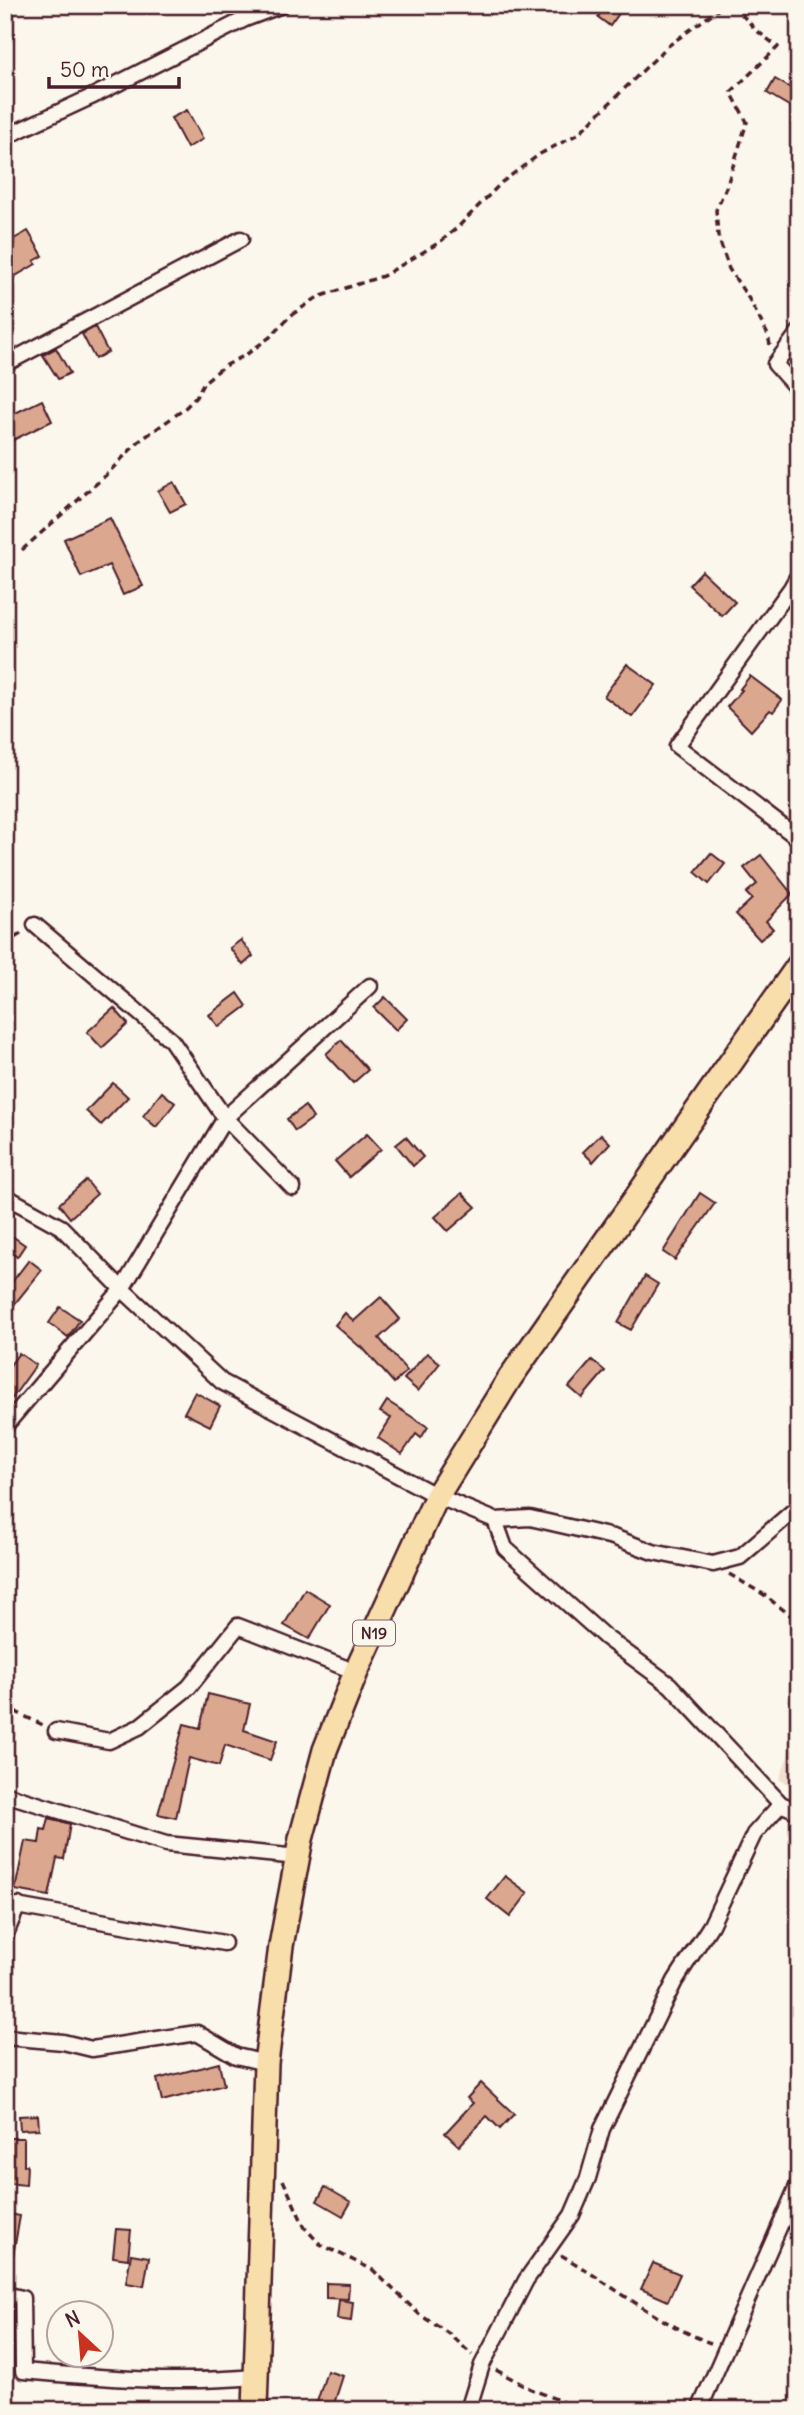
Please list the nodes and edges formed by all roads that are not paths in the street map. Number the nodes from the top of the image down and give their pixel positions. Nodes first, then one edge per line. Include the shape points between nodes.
1 (282, 5) edge
2 (5, 138) edge
3 (241, 239) dead end
4 (799, 332) edge
5 (5, 364) edge
6 (799, 391) edge
7 (799, 574) edge
8 (799, 839) edge
9 (34, 925) road end
10 (799, 965) edge
11 (370, 986) dead end
12 (225, 1118) junction
13 (293, 1188) dead end
14 (5, 1196) edge
15 (122, 1289) junction
16 (5, 1426) edge
17 (437, 1496) junction
18 (799, 1506) edge
19 (495, 1520) junction
20 (356, 1672) junction
21 (56, 1731) road end
22 (5, 1794) edge
23 (781, 1804) junction
24 (799, 1812) edge
25 (298, 1857) junction
26 (12, 1905) edge
27 (5, 1937) edge
28 (223, 1943) dead end
29 (5, 2037) edge
30 (266, 2063) junction
31 (799, 2182) edge
32 (5, 2294) edge
33 (256, 2377) junction
34 (255, 2410) edge
35 (468, 2410) edge
36 (699, 2410) edge

1 - 2 street via 244,19
3 - 5 street
4 - 6 street via 775,364
7 - 8 street via 677,746
9 - 12 street via 171,1040
10 - 17 main road, N19 via 510,1378
11 - 12 street
12 - 13 street
12 - 15 street
14 - 15 street via 61,1227
15 - 16 street
15 - 17 street via 222,1382
17 - 19 street
17 - 20 main road, N19
18 - 19 street via 740,1557 713,1564 530,1518
19 - 23 street via 505,1548 605,1637 670,1685
20 - 21 street via 239,1626 189,1687 139,1727 110,1741
20 - 25 main road, N19 via 325,1750
22 - 25 street via 166,1844
23 - 24 street
23 - 35 street via 754,1834 710,1925 675,1981 602,2129 572,2215 526,2280 482,2365
25 - 30 main road, N19
26 - 27 street
26 - 28 street
29 - 30 street via 92,2049 197,2033 236,2056
30 - 33 main road, N19
31 - 36 street
32 - 33 street via 22,2298 23,2371 121,2380
33 - 34 main road, N19

